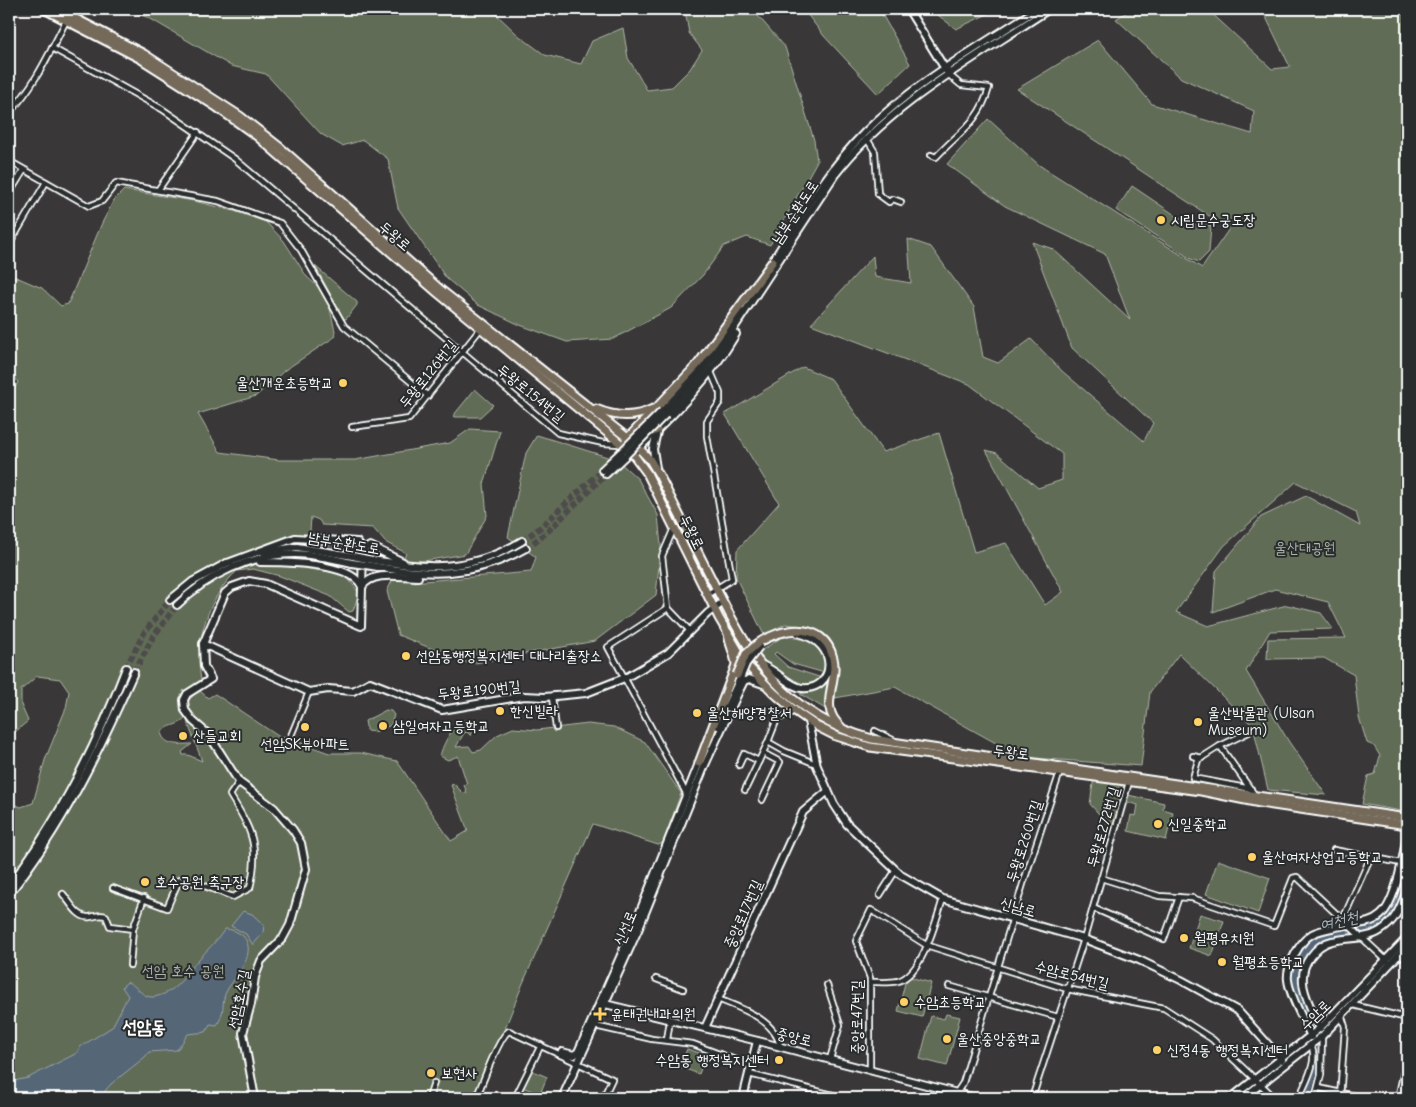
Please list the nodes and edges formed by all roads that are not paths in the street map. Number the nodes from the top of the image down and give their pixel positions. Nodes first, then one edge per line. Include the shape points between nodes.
1 (44, 9) edge
2 (57, 9) edge
3 (908, 9) edge
4 (1038, 9) edge
5 (1049, 9) edge
6 (68, 18) junction
7 (52, 48) junction
8 (947, 72) junction
9 (9, 113) edge
10 (198, 132) junction
11 (867, 139) junction
12 (931, 155) dead end
13 (9, 161) edge
14 (24, 170) junction
15 (46, 182) junction
16 (158, 190) junction
17 (9, 194) edge
18 (901, 202) dead end
19 (9, 245) edge
20 (775, 262) junction
21 (483, 326) junction
22 (461, 352) junction
23 (712, 372) junction
24 (428, 396) junction
25 (585, 403) junction
26 (663, 410) junction
27 (646, 419) junction
28 (352, 427) dead end
29 (657, 430) junction
30 (628, 438) junction
31 (622, 444) junction
32 (640, 448) junction
33 (633, 454) junction
34 (604, 472) tunnel mouth
35 (659, 475) junction
36 (675, 528) junction
37 (522, 541) tunnel mouth
38 (526, 548) tunnel mouth
39 (363, 550) junction
40 (353, 559) junction
41 (367, 562) junction
42 (225, 564) junction
43 (237, 566) junction
44 (430, 567) junction
45 (468, 570) junction
46 (362, 589) junction
47 (716, 589) junction
48 (708, 594) junction
49 (170, 600) tunnel mouth
50 (722, 603) junction
51 (177, 605) tunnel mouth
52 (668, 608) junction
53 (714, 608) junction
54 (690, 631) junction
55 (728, 632) junction
56 (203, 644) junction
57 (758, 646) junction
58 (758, 663) junction
59 (126, 668) tunnel mouth
60 (134, 672) tunnel mouth
61 (624, 678) junction
62 (766, 685) junction
63 (309, 692) junction
64 (552, 697) junction
65 (795, 711) junction
66 (808, 721) junction
67 (556, 728) dead end
68 (875, 730) dead end
69 (847, 732) junction
70 (1249, 732) dead end
71 (290, 738) dead end
72 (768, 742) junction
73 (903, 744) junction
74 (1220, 746) junction
75 (763, 753) junction
76 (1193, 756) dead end
77 (1202, 758) junction
78 (759, 762) junction
79 (702, 764) junction
80 (816, 764) junction
81 (739, 765) dead end
82 (1060, 772) junction
83 (694, 776) junction
84 (679, 781) junction
85 (238, 782) junction
86 (1129, 782) junction
87 (745, 790) dead end
88 (828, 791) junction
89 (1253, 792) junction
90 (687, 794) junction
91 (762, 800) dead end
92 (690, 801) junction
93 (1260, 804) junction
94 (1407, 818) edge
95 (1407, 825) edge
96 (1407, 836) edge
97 (1334, 850) dead end
98 (1407, 855) edge
99 (1371, 856) junction
100 (1401, 863) junction
101 (896, 870) junction
102 (1101, 878) junction
103 (1396, 880) junction
104 (9, 886) edge
105 (113, 888) dead end
106 (1407, 890) edge
107 (9, 894) edge
108 (63, 894) dead end
109 (880, 895) dead end
110 (1179, 897) junction
111 (144, 898) junction
112 (943, 899) junction
113 (1092, 908) junction
114 (871, 910) joint
115 (1013, 919) junction
116 (1343, 919) junction
117 (1349, 924) junction
118 (133, 928) junction
119 (1362, 936) junction
120 (1407, 938) edge
121 (1084, 939) junction
122 (926, 945) junction
123 (1407, 946) edge
124 (1399, 956) junction
125 (1407, 958) edge
126 (1389, 962) junction
127 (130, 965) dead end
128 (998, 969) junction
129 (656, 979) dead end
130 (871, 982) junction
131 (827, 985) dead end
132 (948, 986) dead end
133 (683, 989) dead end
134 (1067, 989) junction
135 (988, 998) junction
136 (718, 999) junction
137 (602, 1004) junction
138 (1353, 1004) junction
139 (1058, 1017) junction
140 (1342, 1017) junction
141 (1407, 1018) edge
142 (670, 1020) junction
143 (595, 1026) junction
144 (705, 1028) junction
145 (1320, 1028) junction
146 (1311, 1036) junction
147 (1322, 1036) junction
148 (666, 1040) junction
149 (758, 1041) junction
150 (541, 1045) junction
151 (780, 1046) junction
152 (1310, 1046) junction
153 (578, 1051) junction
154 (560, 1054) junction
155 (1407, 1058) edge
156 (830, 1059) junction
157 (1282, 1060) junction
158 (578, 1063) junction
159 (752, 1066) junction
160 (870, 1070) junction
161 (749, 1074) junction
162 (434, 1083) dead end
163 (1257, 1083) junction
164 (1319, 1088) junction
165 (1339, 1092) junction
166 (744, 1096) edge
167 (954, 1096) edge
168 (255, 1098) edge
169 (429, 1098) edge
170 (476, 1098) edge
171 (516, 1098) edge
172 (562, 1098) edge
173 (603, 1098) edge
174 (754, 1098) edge
175 (844, 1098) edge
176 (976, 1098) edge
177 (1032, 1098) edge
178 (1231, 1098) edge
179 (1243, 1098) edge
180 (1276, 1098) edge
181 (1299, 1098) edge
182 (1315, 1098) edge
183 (1340, 1098) edge
184 (1363, 1098) edge
185 (1398, 1098) edge

1 - 6 main road, 두왕로
2 - 6 main road, 두왕로
3 - 8 main road
4 - 8 main road, 남부순환도로
5 - 8 main road, 남부순환도로
6 - 7 street
6 - 21 main road, 두왕로 via 144,54 240,116 282,148
7 - 9 street via 26,93
7 - 10 street, 두왕로154번길
8 - 11 main road, 남부순환도로
8 - 12 street via 961,85 990,88 974,122 936,157
8 - 20 main road, 남부순환도로 via 895,105 863,134 831,173
10 - 16 street
10 - 22 street, 두왕로154번길 via 257,176
11 - 18 street via 875,152 878,194 889,202 893,199
11 - 20 main road, 남부순환도로 via 834,176
13 - 14 street
14 - 15 street
14 - 17 street
15 - 16 street via 89,206 102,201 116,184
15 - 19 street
16 - 24 street via 218,201 280,223 301,250 344,326
20 - 23 main road
20 - 26 main road
20 - 26 main road, 남부순환도로 via 715,357 694,384
21 - 22 street, 두왕로126번길
21 - 25 main road, 두왕로
21 - 31 main road, 두왕로
22 - 24 street, 두왕로126번길
22 - 31 street, 두왕로154번길 via 558,433
23 - 29 main road
23 - 47 street via 720,402 707,421 706,436 732,579
24 - 28 street, 두왕로126번길 via 409,419
25 - 26 main road via 601,411 624,416
25 - 30 main road, 두왕로
26 - 27 main road
26 - 34 main road, 남부순환도로, bridge
27 - 29 main road via 643,425 646,431 652,433
27 - 30 main road
29 - 32 main road
29 - 35 main road via 653,449
30 - 31 main road
30 - 32 main road, 두왕로
31 - 32 street, 두왕로154번길
31 - 33 main road, 두왕로
32 - 33 main road
32 - 35 main road, 두왕로
33 - 36 main road, 두왕로 via 647,472
35 - 47 main road, 두왕로
36 - 48 main road, 두왕로
36 - 52 street via 662,556
37 - 44 main road, 남부순환도로 via 505,552 482,560
38 - 45 main road, 남부순환도로 via 496,563
39 - 42 main road via 352,541 301,538 281,542
39 - 44 main road via 370,546 397,560
39 - 46 main road
40 - 41 main road, 남부순환도로, bridge
40 - 42 main road, 남부순환도로 via 308,548 287,547
40 - 43 main road, 남부순환도로 via 286,554
41 - 44 main road, 남부순환도로
41 - 45 main road, 남부순환도로 via 415,573
42 - 49 main road, 남부순환도로 via 192,582
43 - 46 main road via 287,561 312,565 349,573 358,580
43 - 51 main road, 남부순환도로 via 205,581
45 - 46 main road via 426,577 375,577 367,580
46 - 56 main road via 361,626 266,584 249,582 232,587 225,593
47 - 48 street
47 - 50 main road, 두왕로
48 - 53 main road, 두왕로
50 - 53 main road, 두왕로190번길
50 - 58 main road, 두왕로
52 - 54 street
52 - 61 street via 608,647
53 - 54 main road, 두왕로190번길
53 - 55 main road, 두왕로
54 - 61 main road, 두왕로190번길 via 668,653
55 - 62 main road, 두왕로 via 746,664
55 - 79 main road via 736,665
56 - 63 main road
56 - 85 main road, 선암호수길 via 204,666 211,679 187,694 185,710 209,735
57 - 58 main road via 782,634 799,633 818,640 829,659 828,673 811,688 793,686 771,667
57 - 69 main road via 766,637 790,629 808,631 823,640 833,656 829,705 835,723
57 - 79 main road, bridge via 746,654
58 - 69 main road, 두왕로 via 800,705 836,729
59 - 104 main road via 97,739 63,807
60 - 107 main road via 68,809
61 - 64 main road, 두왕로190번길 via 586,693
61 - 84 street
62 - 65 main road, 두왕로
62 - 79 main road via 749,679 744,681
63 - 64 main road, 두왕로190번길 via 328,689 352,691 370,682 442,710 524,696
63 - 71 street
64 - 67 street
65 - 66 main road, 두왕로
65 - 72 street via 777,719
66 - 80 main road, 신남로
66 - 82 main road, 두왕로 via 836,736 870,748
68 - 73 street
69 - 73 main road, 두왕로
70 - 74 street
72 - 75 street
72 - 80 street
73 - 89 main road, 두왕로
74 - 77 street
74 - 89 street
75 - 78 street
75 - 91 street via 780,762
76 - 77 street
77 - 89 street via 1198,760 1193,778
78 - 81 street via 744,754
78 - 87 street
79 - 83 main road, 신선로
79 - 92 main road, 신선로
80 - 88 main road, 신남로
82 - 86 main road, 두왕로
82 - 115 street, 두왕로260번길
83 - 84 street via 688,781
83 - 90 main road, 신선로
84 - 90 street
85 - 111 street via 230,795 254,839 254,870 250,888 233,897 179,880 167,908
85 - 168 main road, 선암호수길 via 274,808 293,830 301,844 306,872 290,925 261,961 255,977 243,1032
86 - 93 main road, 두왕로 via 1201,791
86 - 102 street, 두왕로272번길
88 - 101 main road, 신남로 via 847,824
88 - 136 main road, 중앙로17번길 via 803,812
89 - 93 street
89 - 94 main road, 두왕로
90 - 92 street
90 - 137 main road, 신선로
92 - 137 main road, 신선로 via 657,884
93 - 95 main road, 두왕로
96 - 100 main road
97 - 99 street
98 - 103 main road via 1402,875
99 - 100 street
99 - 116 street
100 - 103 main road
101 - 109 street
101 - 112 main road, 신남로
102 - 110 street, 두왕로272번길 via 1159,896
102 - 113 street, 두왕로272번길
103 - 117 main road via 1381,915 1367,924
105 - 111 street
106 - 119 main road via 1392,921 1377,933
108 - 118 street via 80,915 88,918 100,914 106,916 110,926
110 - 113 street via 1164,939
110 - 116 street, 두왕로272번길 via 1192,898 1274,926 1296,877
111 - 118 street
112 - 115 main road, 신남로
112 - 122 street
113 - 121 street, 두왕로272번길
114 - 122 street, 수암로54번길
114 - 130 street, 중앙로47번길 via 856,941
115 - 121 main road, 신남로
115 - 128 street, 두왕로260번길
116 - 117 street
117 - 119 street
117 - 146 main road via 1310,935 1291,964 1288,980
118 - 127 street
119 - 126 street
119 - 145 main road via 1321,945 1307,961 1302,977
120 - 126 main road, 수암로
121 - 134 street, 두왕로272번길
121 - 157 main road, 신남로 via 1139,960 1232,1008
122 - 128 street, 수암로54번길
122 - 130 street via 919,962 902,980
123 - 124 main road, 수암로
124 - 125 street
124 - 126 main road, 수암로
126 - 138 main road, 수암로
126 - 145 main road, 수암로
128 - 134 street, 수암로54번길
128 - 135 street, 두왕로260번길
129 - 133 street
130 - 160 street, 중앙로47번길
131 - 156 street via 840,1025
132 - 135 street
134 - 139 street, 두왕로272번길
134 - 163 street, 수암로54번길 via 1164,1008 1212,1039
135 - 139 street
135 - 167 street, 두왕로260번길 via 963,1083
136 - 144 main road, 중앙로17번길
136 - 151 street via 743,1008 758,1018 778,1038
137 - 142 main road, 중앙로
137 - 143 main road, 신선로
137 - 153 main road, 신선로
138 - 140 main road, 수암로
138 - 141 street
139 - 177 street, 두왕로272번길
140 - 147 main road, 수암로
140 - 165 street
142 - 144 main road, 중앙로
142 - 148 street
143 - 148 street
143 - 158 main road, 신선로
144 - 149 main road, 중앙로
145 - 146 main road, 수암로
146 - 157 main road, 수암로
147 - 152 main road, 수암로
147 - 164 street
148 - 159 street via 693,1044
149 - 151 main road, 중앙로
149 - 159 main road
150 - 154 street
150 - 170 street via 506,1032
150 - 171 street
151 - 156 main road, 중앙로
152 - 163 main road, 수암로
152 - 181 street via 1314,1052 1313,1059
153 - 154 main road via 574,1055
153 - 158 main road
154 - 158 street
155 - 185 street
156 - 160 main road, 중앙로
157 - 163 main road, 수암로
158 - 172 main road, 신선로
158 - 173 street via 612,1078
159 - 161 main road
160 - 167 main road, 중앙로
161 - 166 main road
161 - 175 street
162 - 169 street
163 - 178 main road, 수암로
163 - 179 main road, 수암로
163 - 180 street, 수암로54번길
164 - 165 street
164 - 182 street
165 - 183 street
165 - 184 street
166 - 174 street
167 - 176 main road, 중앙로

